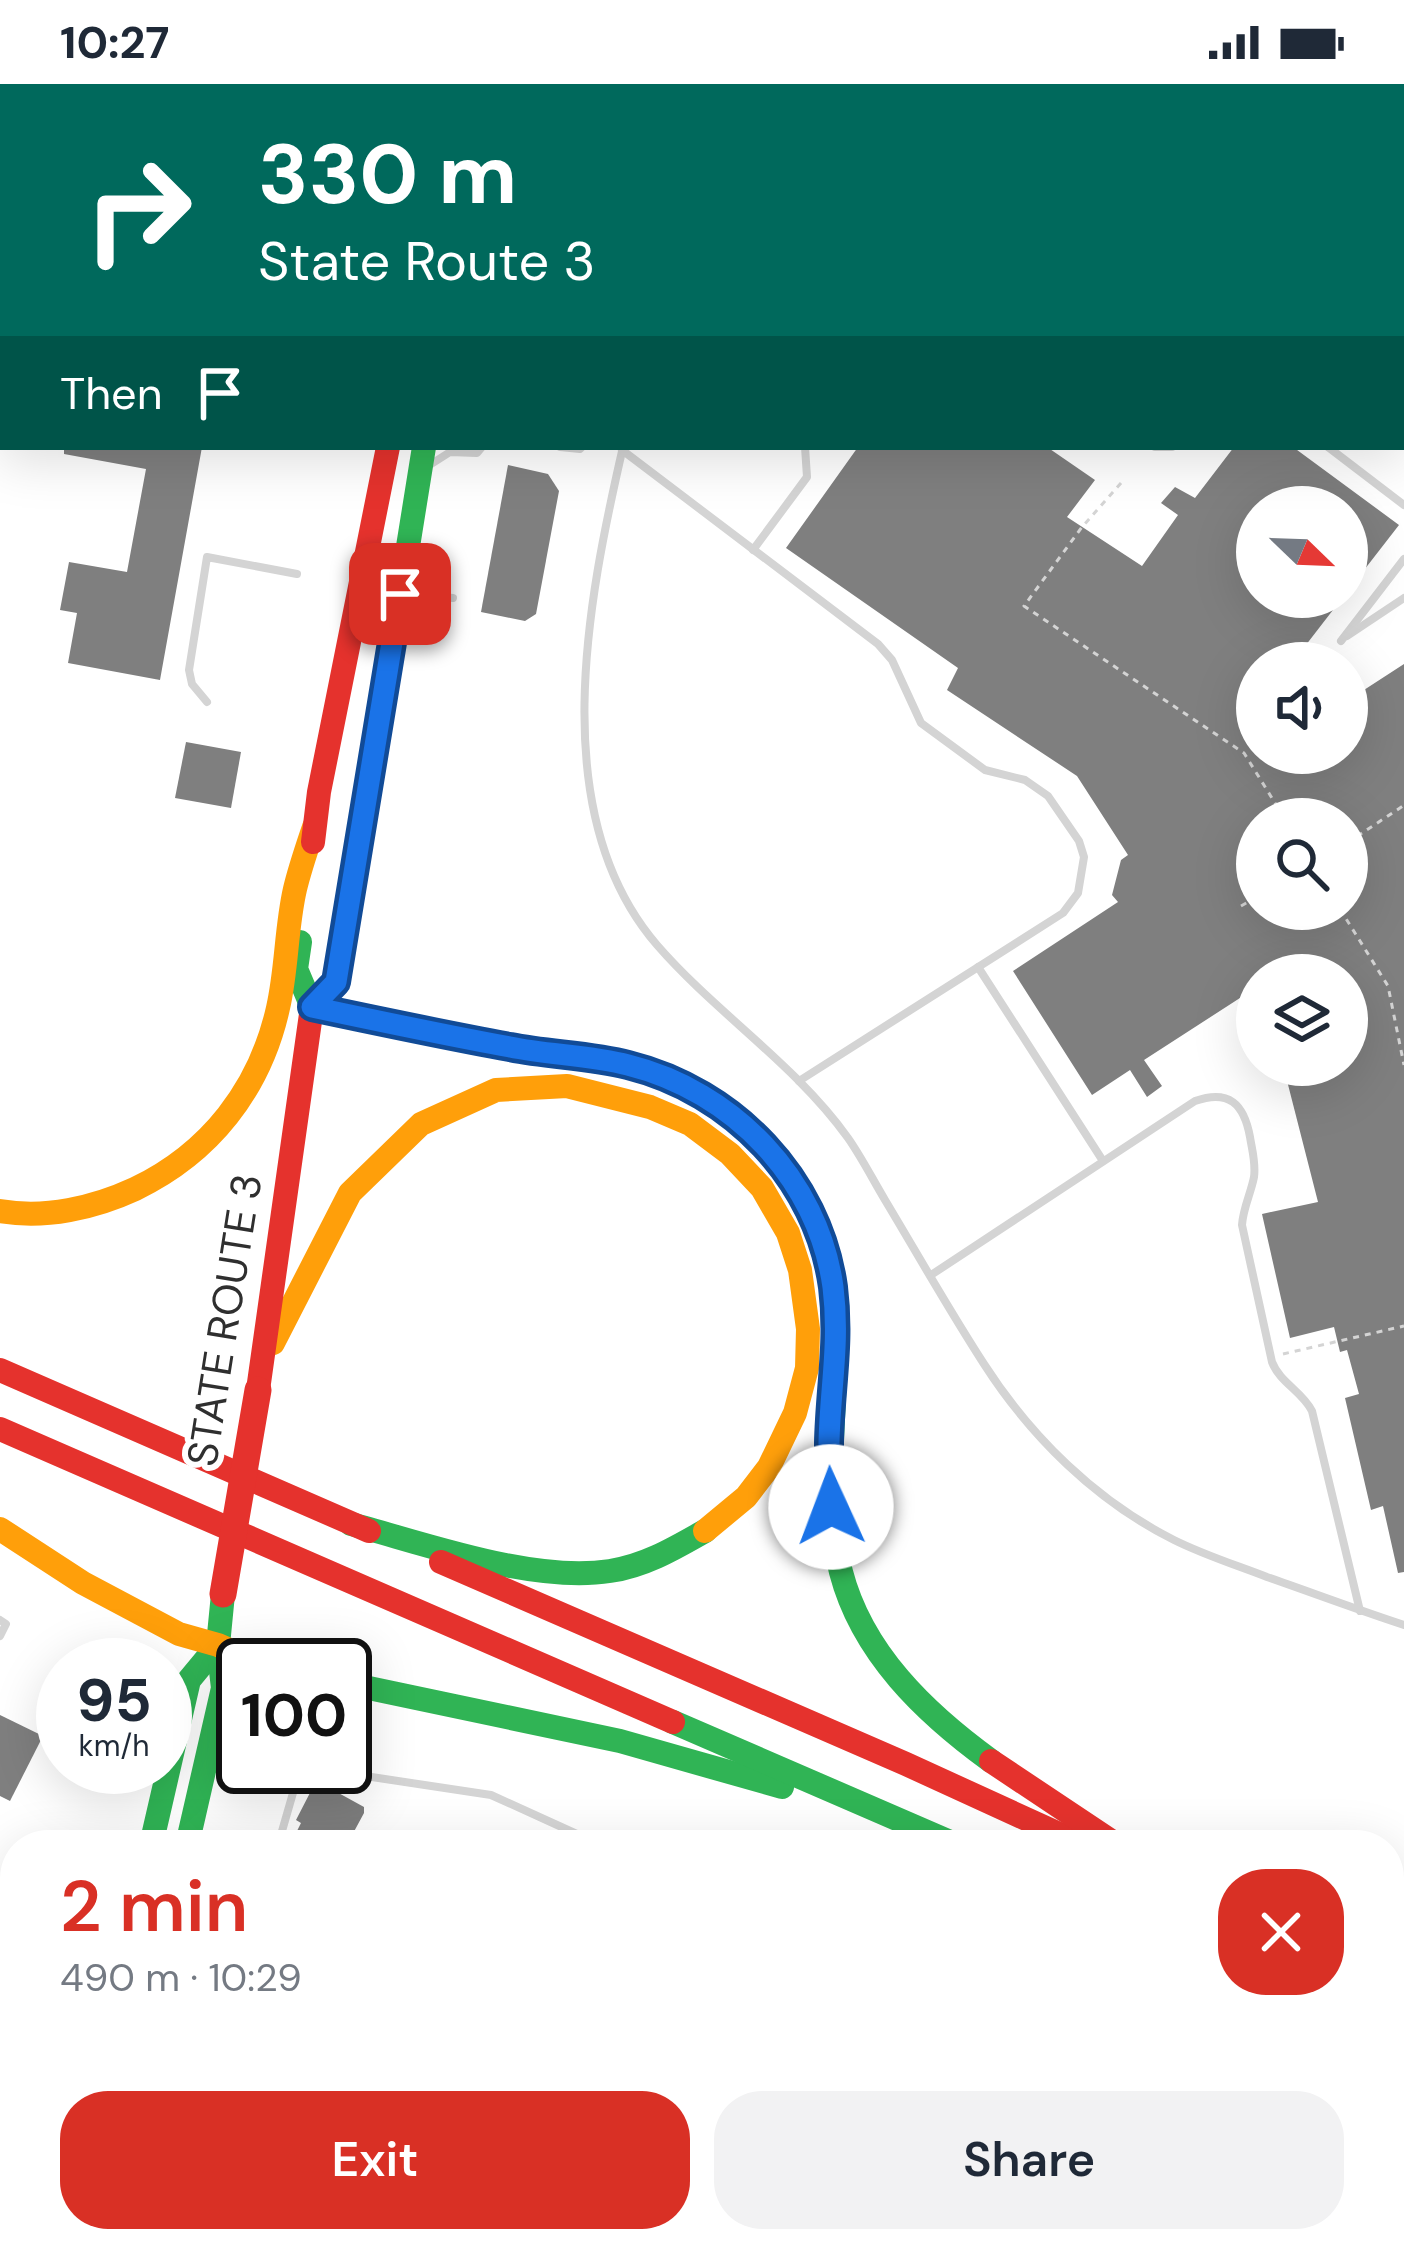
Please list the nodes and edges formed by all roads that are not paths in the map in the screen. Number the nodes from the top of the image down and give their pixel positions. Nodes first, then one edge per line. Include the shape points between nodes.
1 (387, 450) edge
2 (480, 450) edge
3 (623, 450) edge
4 (624, 450) edge
5 (805, 450) edge
6 (1332, 450) edge
7 (432, 457) edge
8 (1404, 505) edge
9 (753, 550) junction
10 (1404, 559) edge
11 (297, 574) dead end
12 (400, 594) junction
13 (453, 598) dead end
14 (1404, 598) edge
15 (207, 702) dead end
16 (314, 827) junction
17 (978, 967) junction
18 (312, 1007) junction
19 (799, 1081) junction
20 (1103, 1161) junction
21 (0, 1211) edge
22 (931, 1276) junction
23 (0, 1370) edge
24 (260, 1377) junction
25 (0, 1429) edge
26 (351, 1524) junction
27 (0, 1529) edge
28 (1360, 1611) junction
29 (0, 1620) edge
30 (1404, 1625) edge
31 (0, 1636) edge
32 (219, 1638) edge
33 (216, 1644) edge
34 (216, 1647) edge
35 (372, 1689) edge
36 (216, 1719) edge
37 (154, 1830) edge
38 (190, 1830) edge
39 (282, 1830) edge
40 (568, 1830) edge
41 (894, 1830) edge
42 (922, 1830) edge
43 (1050, 1830) edge
44 (1094, 1830) edge

1 - 16 main road, STATE ROUTE 3
2 - 7 lane
3 - 19 lane via 584,692 595,816 633,913 654,941
4 - 9 lane
5 - 9 lane via 803,484
6 - 8 lane
7 - 12 main road, STATE ROUTE 3
9 - 17 lane via 878,644 921,723 985,770 1041,789 1078,841 1082,876 1069,907
10 - 14 lane via 1341,640
11 - 15 lane via 207,557 189,670
12 - 13 lane
12 - 18 main road, STATE ROUTE 3 via 336,982
16 - 18 main road, STATE ROUTE 3 via 296,969
16 - 21 main road via 293,892 278,1010 236,1110 186,1160 136,1191 79,1209
17 - 19 lane
17 - 20 lane
18 - 24 main road, STATE ROUTE 3
18 - 44 main road via 628,1065 700,1092 764,1142 803,1195 832,1286 833,1540 859,1621 920,1702
19 - 22 lane via 849,1140
20 - 22 lane
20 - 28 lane via 1196,1101 1219,1095 1239,1107 1254,1172 1242,1225 1271,1357 1312,1411
22 - 28 lane via 1024,1420 1099,1492 1177,1542
23 - 26 main road
24 - 26 main road via 350,1193 421,1124 496,1090 567,1086 650,1107 690,1124 762,1188 800,1270 807,1368 770,1467 706,1531 658,1557 571,1574
24 - 32 main road, STATE ROUTE 3, bridge
25 - 42 main road
26 - 43 main road
27 - 33 main road via 83,1583 179,1634
28 - 30 lane
29 - 31 lane
34 - 37 main road via 189,1680
35 - 41 main road via 727,1768
36 - 38 main road, STATE ROUTE 3
39 - 40 lane via 295,1786 312,1768 491,1795

